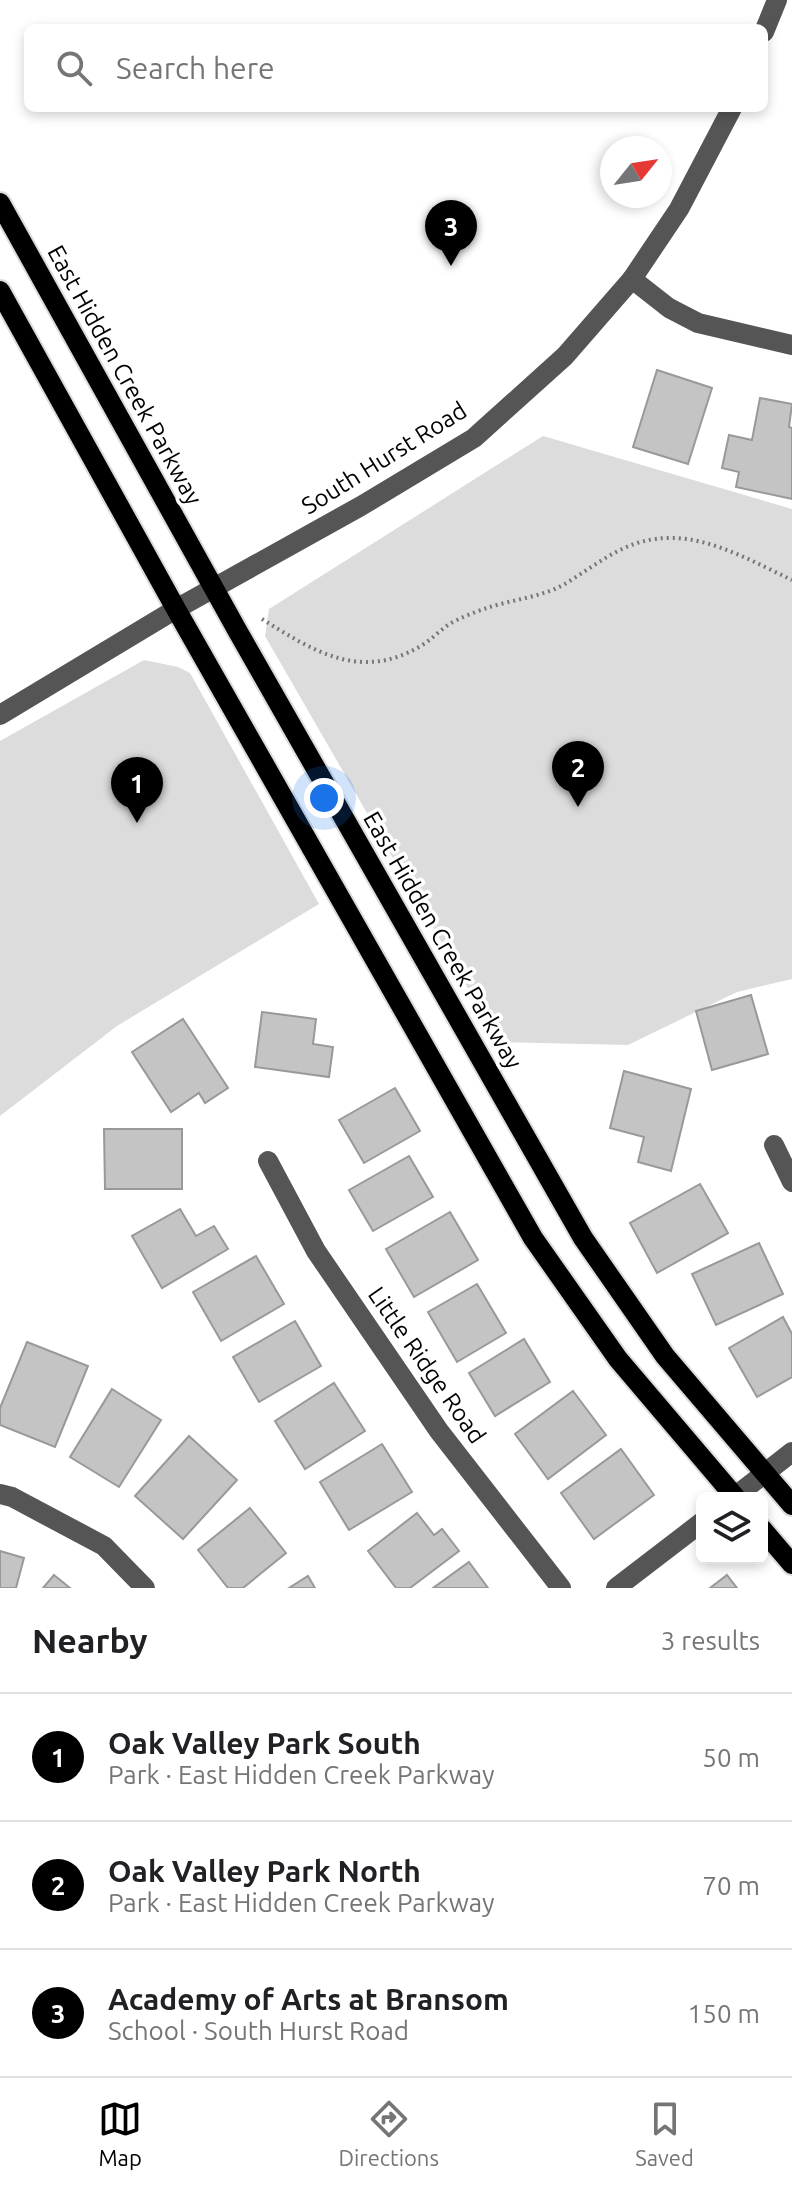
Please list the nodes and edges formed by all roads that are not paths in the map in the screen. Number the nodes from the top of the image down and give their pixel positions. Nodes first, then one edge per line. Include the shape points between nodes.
1 (777, 0) edge
2 (767, 24) edge
3 (730, 112) edge
4 (0, 203) edge
5 (632, 279) junction
6 (0, 291) edge
7 (792, 345) edge
8 (214, 588) junction
9 (176, 609) junction
10 (0, 715) edge
11 (774, 1145) dead end
12 (268, 1161) dead end
13 (792, 1182) edge
14 (792, 1452) edge
15 (765, 1473) junction
16 (729, 1492) edge
17 (741, 1492) edge
18 (0, 1494) edge
19 (792, 1505) edge
20 (696, 1527) edge
21 (768, 1536) edge
22 (792, 1564) edge
23 (145, 1588) edge
24 (561, 1588) edge
25 (616, 1588) edge

1 - 2 street
3 - 5 street, South Hurst Road via 679,209
4 - 8 main road, East Hidden Creek Parkway
5 - 7 street via 698,323
5 - 8 street, South Hurst Road via 565,356 474,438
6 - 9 main road
8 - 9 street, South Hurst Road
8 - 15 main road, East Hidden Creek Parkway via 583,1238 665,1356
9 - 10 street, South Hurst Road
9 - 16 main road via 533,1238 618,1359
11 - 13 street
12 - 24 street, Little Ridge Road via 316,1251 421,1406
14 - 15 street
15 - 17 street
15 - 19 main road, East Hidden Creek Parkway
18 - 23 street via 104,1546
20 - 25 street
21 - 22 main road

